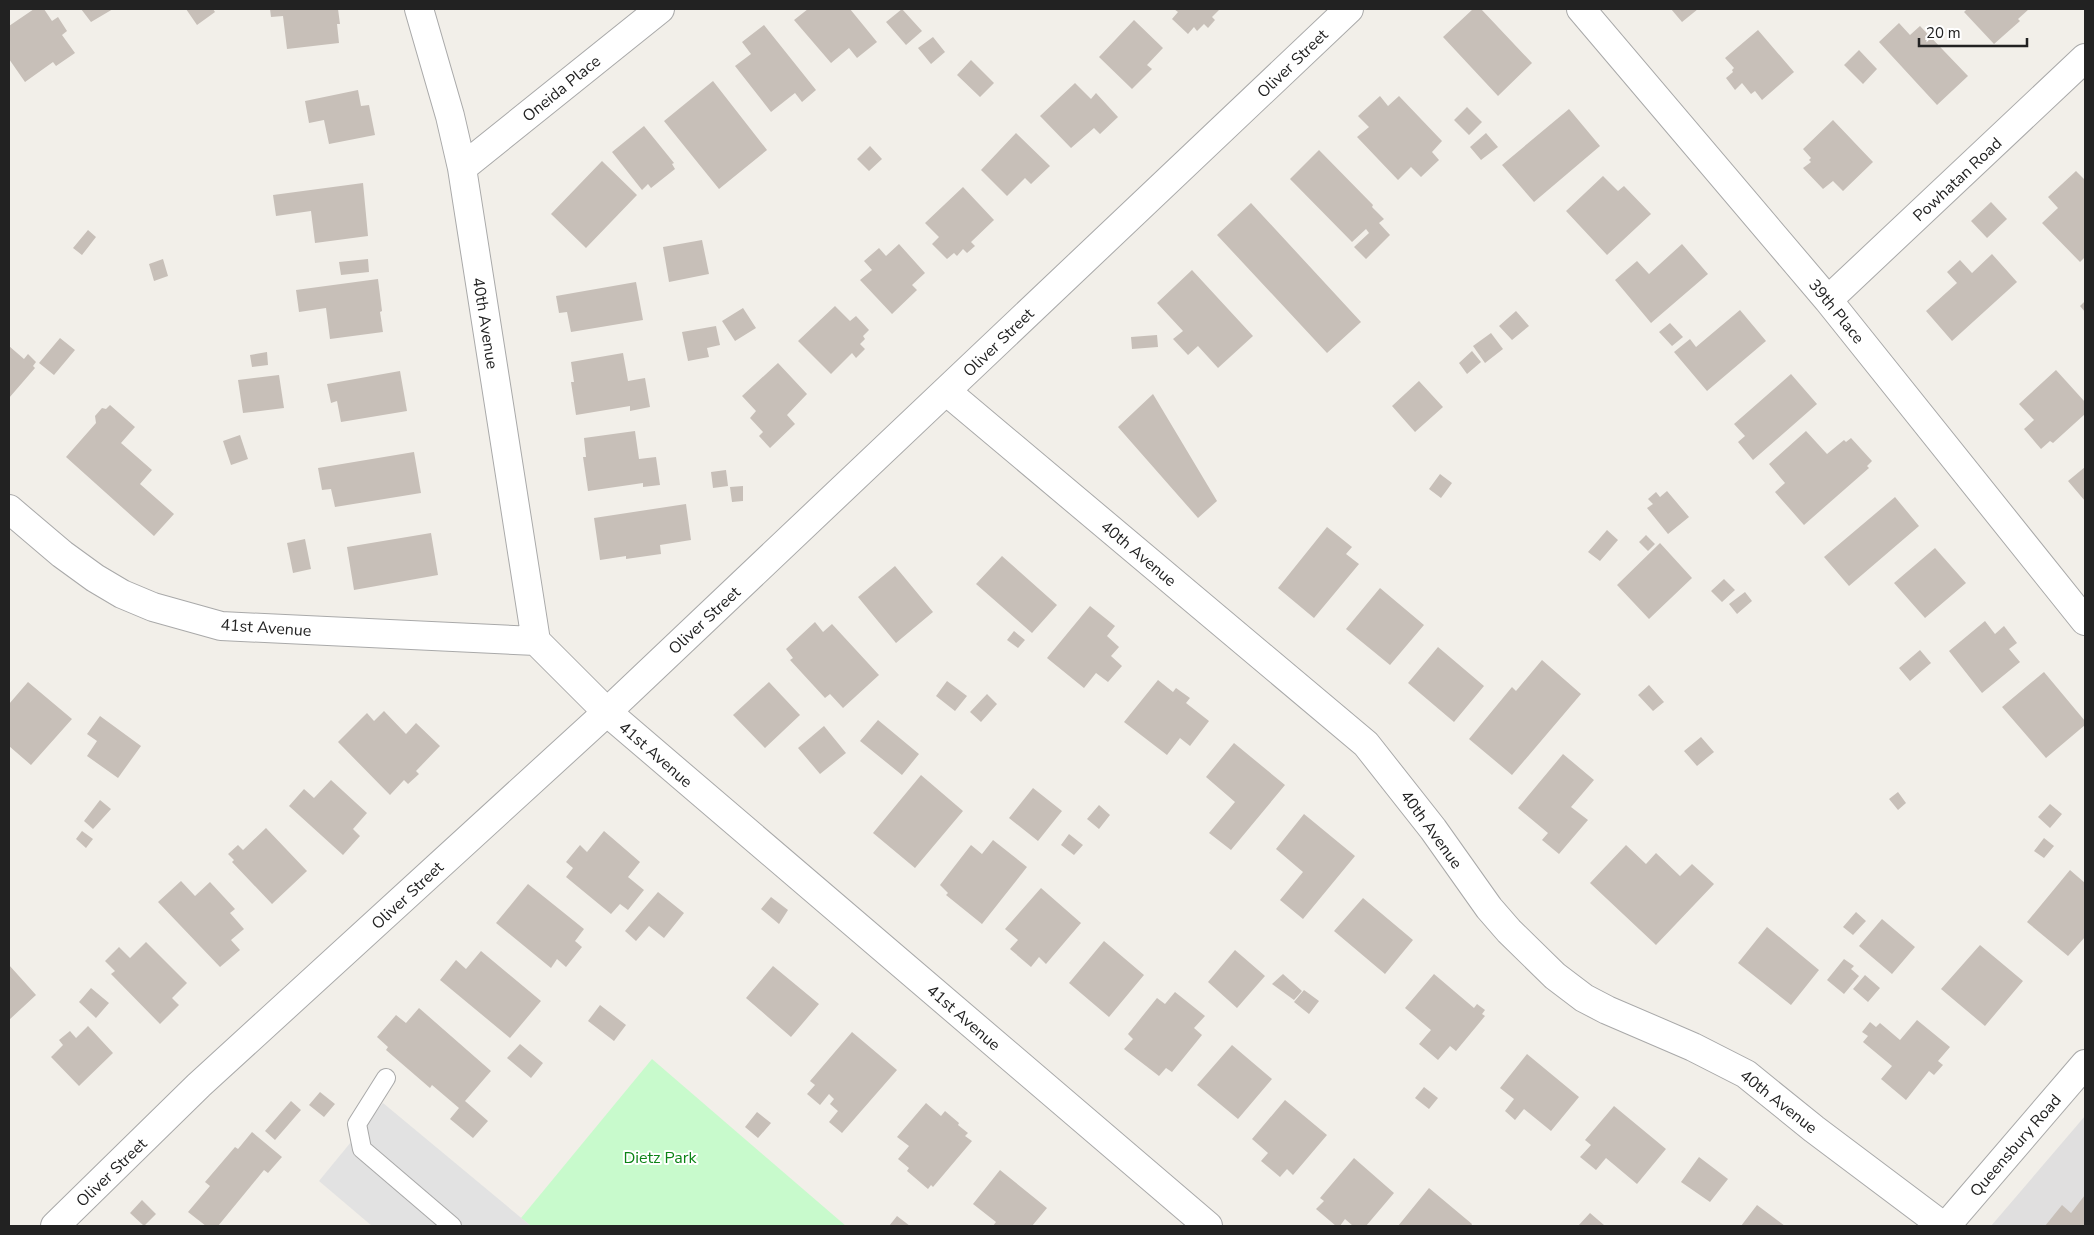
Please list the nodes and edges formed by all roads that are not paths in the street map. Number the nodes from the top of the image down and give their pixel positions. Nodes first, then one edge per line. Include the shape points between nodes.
1 (419, 9) edge
2 (660, 9) edge
3 (1349, 9) edge
4 (1581, 9) edge
5 (2085, 58) edge
6 (462, 168) junction
7 (1828, 300) junction
8 (946, 391) junction
9 (9, 509) edge
10 (2085, 621) edge
11 (536, 641) junction
12 (607, 712) junction
13 (2085, 1064) edge
14 (386, 1078) dead end
15 (55, 1226) edge
16 (452, 1226) edge
17 (1208, 1226) edge
18 (1944, 1226) edge

1 - 6 street, 40th Avenue
2 - 6 street, Oneida Place
3 - 8 street, Oliver Street
4 - 7 street, 39th Place
5 - 7 street, Powhatan Road
6 - 11 street, 40th Avenue
7 - 10 street, 39th Place
8 - 12 street, Oliver Street
8 - 18 street, 40th Avenue via 1366,744 1433,829 1489,908 1555,976 1584,998 1607,1010 1746,1074
9 - 11 street, 41st Avenue via 69,559 122,594 221,626
11 - 12 street, 41st Avenue
12 - 15 street, Oliver Street via 199,1085
12 - 17 street, 41st Avenue
13 - 18 street, Queensbury Road
14 - 16 lane via 357,1124 362,1149

